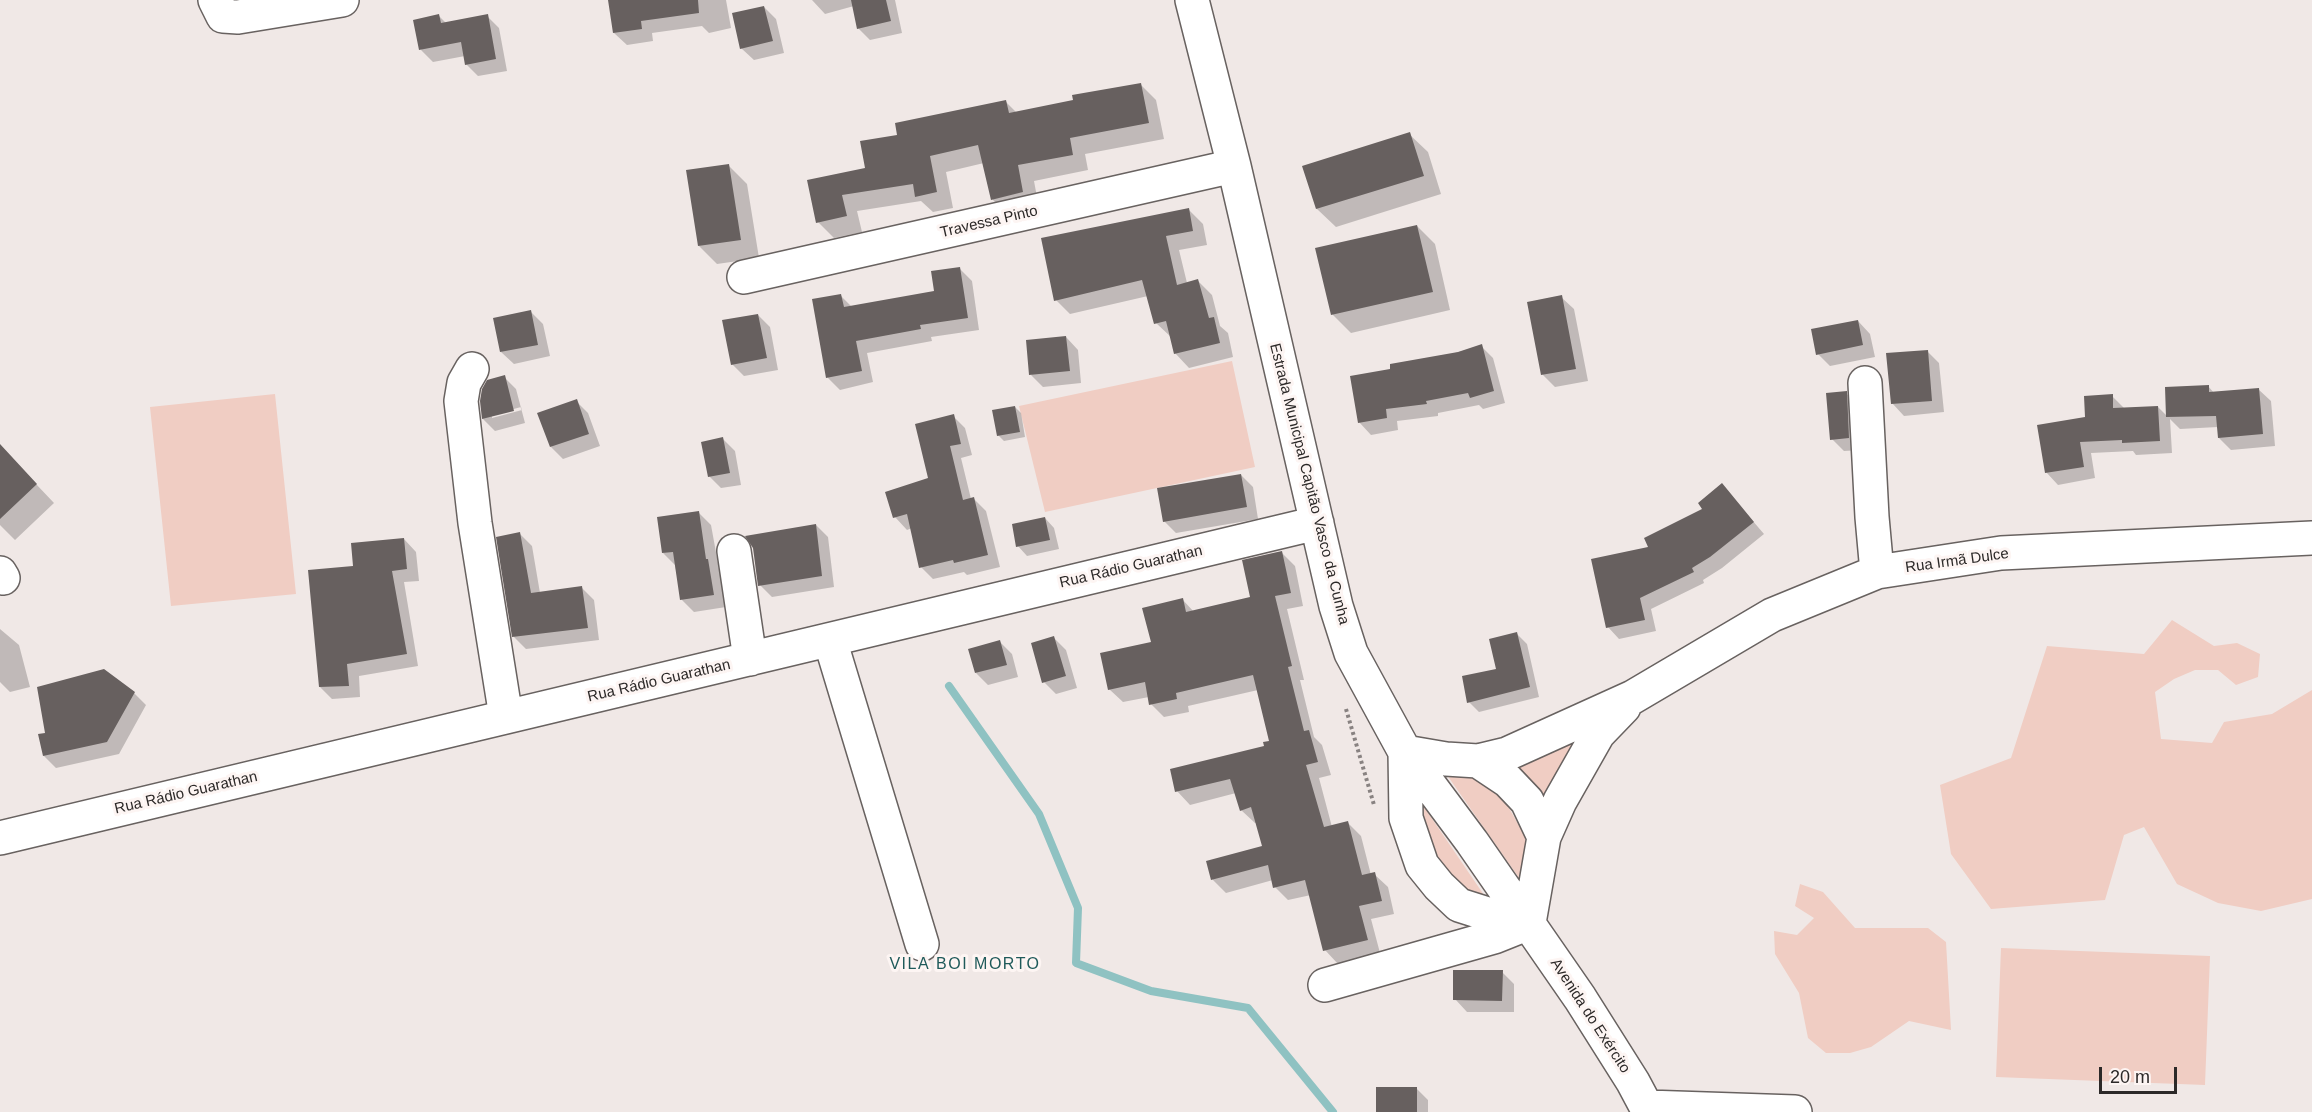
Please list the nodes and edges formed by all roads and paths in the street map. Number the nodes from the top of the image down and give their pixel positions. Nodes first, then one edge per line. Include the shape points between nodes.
1 (342, 0) edge
2 (1192, 0) edge
3 (226, 9) edge
4 (1234, 166) junction
5 (744, 277) dead end
6 (472, 369) dead end
7 (1865, 383) dead end
8 (1317, 523) junction
9 (2312, 538) edge
10 (734, 551) dead end
11 (1877, 572) junction
12 (830, 639) junction
13 (750, 659) junction
14 (1633, 697) junction
15 (506, 717) junction
16 (1405, 752) junction
17 (1478, 761) junction
18 (1545, 837) junction
19 (0, 838) edge
20 (1528, 923) junction
21 (922, 945) dead end
22 (1325, 985) dead end
23 (1648, 1109) edge
24 (1795, 1112) edge

1 - 3 street
2 - 4 street, Estrada Municipal Capitão Vasco da Cunha
4 - 5 street, Travessa Pinto
4 - 8 street, Estrada Municipal Capitão Vasco da Cunha
6 - 15 street via 460,400
7 - 11 street
8 - 12 street, Rua Rádio Guarathan
8 - 16 street, Estrada Municipal Capitão Vasco da Cunha via 1351,652
9 - 11 street, Rua Irmã Dulce via 2001,553
10 - 13 street
11 - 14 street, Rua Irmã Dulce via 1772,615
12 - 13 street, Rua Rádio Guarathan
12 - 21 street
13 - 15 street, Rua Rádio Guarathan
14 - 17 street, Rua Irmã Dulce via 1507,754
14 - 18 street, Rua Irmã Dulce via 1598,734 1577,768
15 - 19 street, Rua Rádio Guarathan
16 - 17 street, Rua Irmã Dulce
16 - 20 street, Estrada Municipal Capitão Vasco da Cunha
16 - 20 street via 1406,818 1422,865 1459,905
17 - 18 street via 1508,781 1527,801
18 - 20 street, Rua Irmã Dulce
20 - 22 street via 1494,937
20 - 23 street, Avenida do Exército
23 - 24 street

